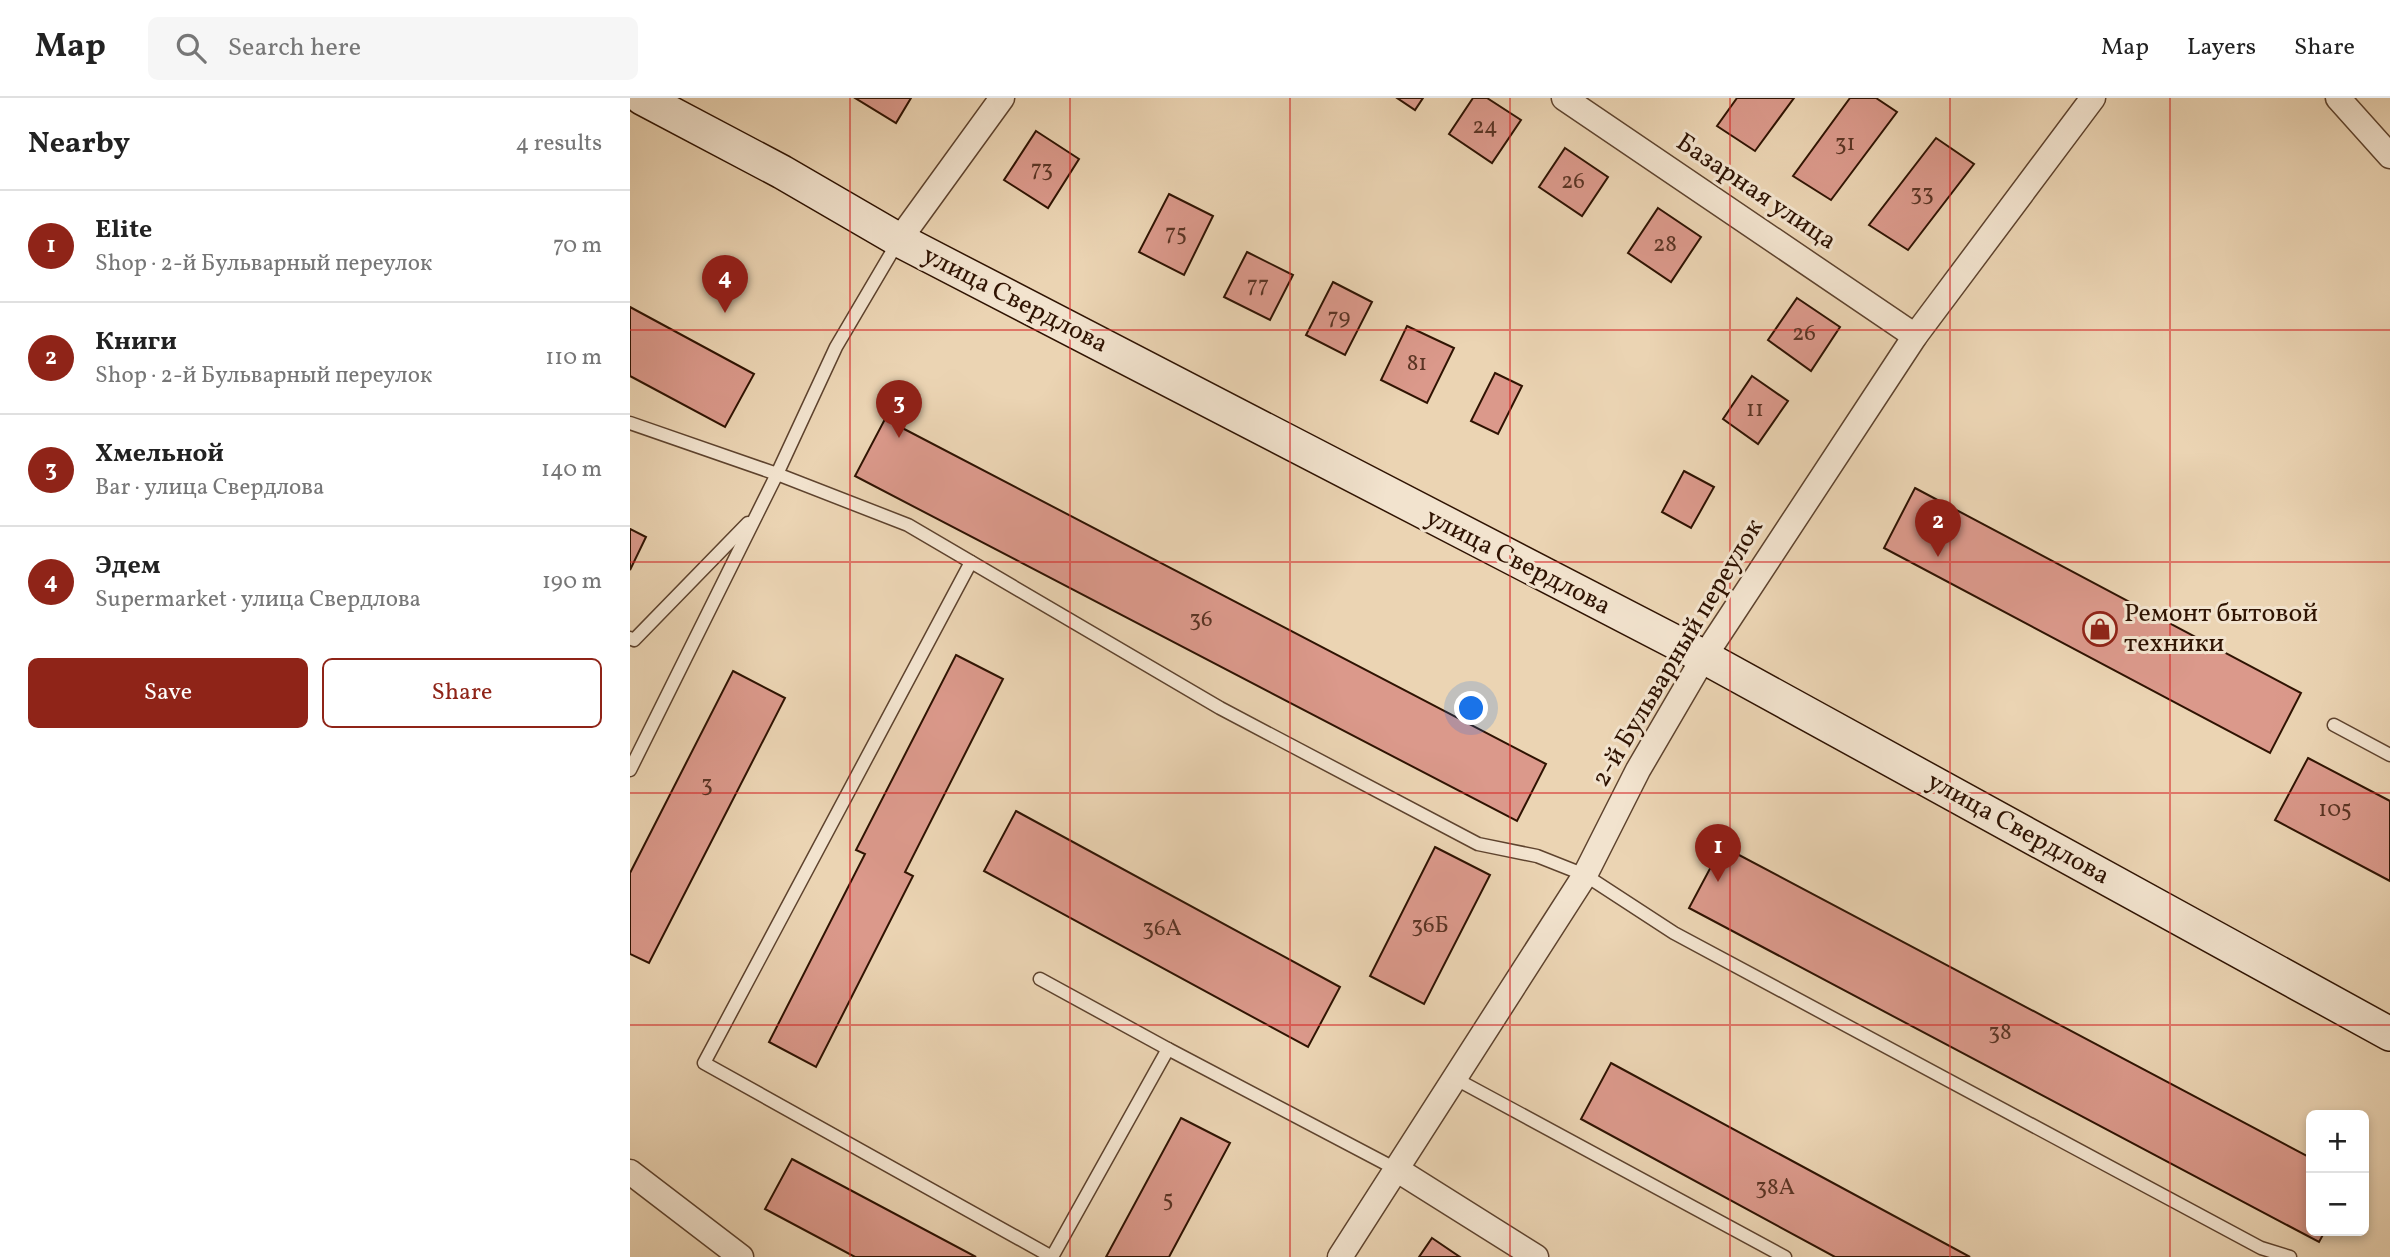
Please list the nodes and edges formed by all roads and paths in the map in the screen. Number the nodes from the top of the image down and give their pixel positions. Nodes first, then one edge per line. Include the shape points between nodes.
1 (642, 98) edge
2 (1002, 98) edge
3 (1564, 98) edge
4 (2093, 98) edge
5 (2338, 98) edge
6 (2390, 156) edge
7 (899, 240) junction
8 (1915, 336) junction
9 (630, 423) edge
10 (777, 474) junction
11 (758, 513) junction
12 (971, 562) junction
13 (630, 638) edge
14 (1704, 657) junction
15 (2334, 725) dead end
16 (2390, 755) edge
17 (630, 770) edge
18 (1585, 875) junction
19 (1040, 979) dead end
20 (2390, 1034) edge
21 (1168, 1049) junction
22 (1454, 1078) junction
23 (1396, 1169) junction
24 (630, 1172) edge
25 (741, 1257) edge
26 (1340, 1257) edge
27 (1535, 1257) edge
28 (1785, 1257) edge
29 (2290, 1257) edge

1 - 7 main road, улица Свердлова
2 - 7 street
3 - 8 street, Базарная улица
4 - 8 street, 2-й Бульварный переулок
5 - 6 street
7 - 10 lane via 836,347
7 - 14 main road, улица Свердлова
8 - 14 street, 2-й Бульварный переулок
9 - 10 lane
10 - 11 lane
10 - 12 lane via 908,525
11 - 13 lane via 634,640
11 - 17 lane
12 - 18 lane via 1220,708 1478,844 1537,856
12 - 21 lane via 704,1063 1052,1257
14 - 18 street, 2-й Бульварный переулок via 1638,770
14 - 20 main road, улица Свердлова
15 - 16 lane
18 - 22 street, 2-й Бульварный переулок
18 - 29 lane via 1686,939 2261,1248
19 - 21 lane
21 - 23 lane
22 - 23 street, 2-й Бульварный переулок
22 - 28 lane
23 - 26 street, 2-й Бульварный переулок
23 - 27 street
24 - 25 street

